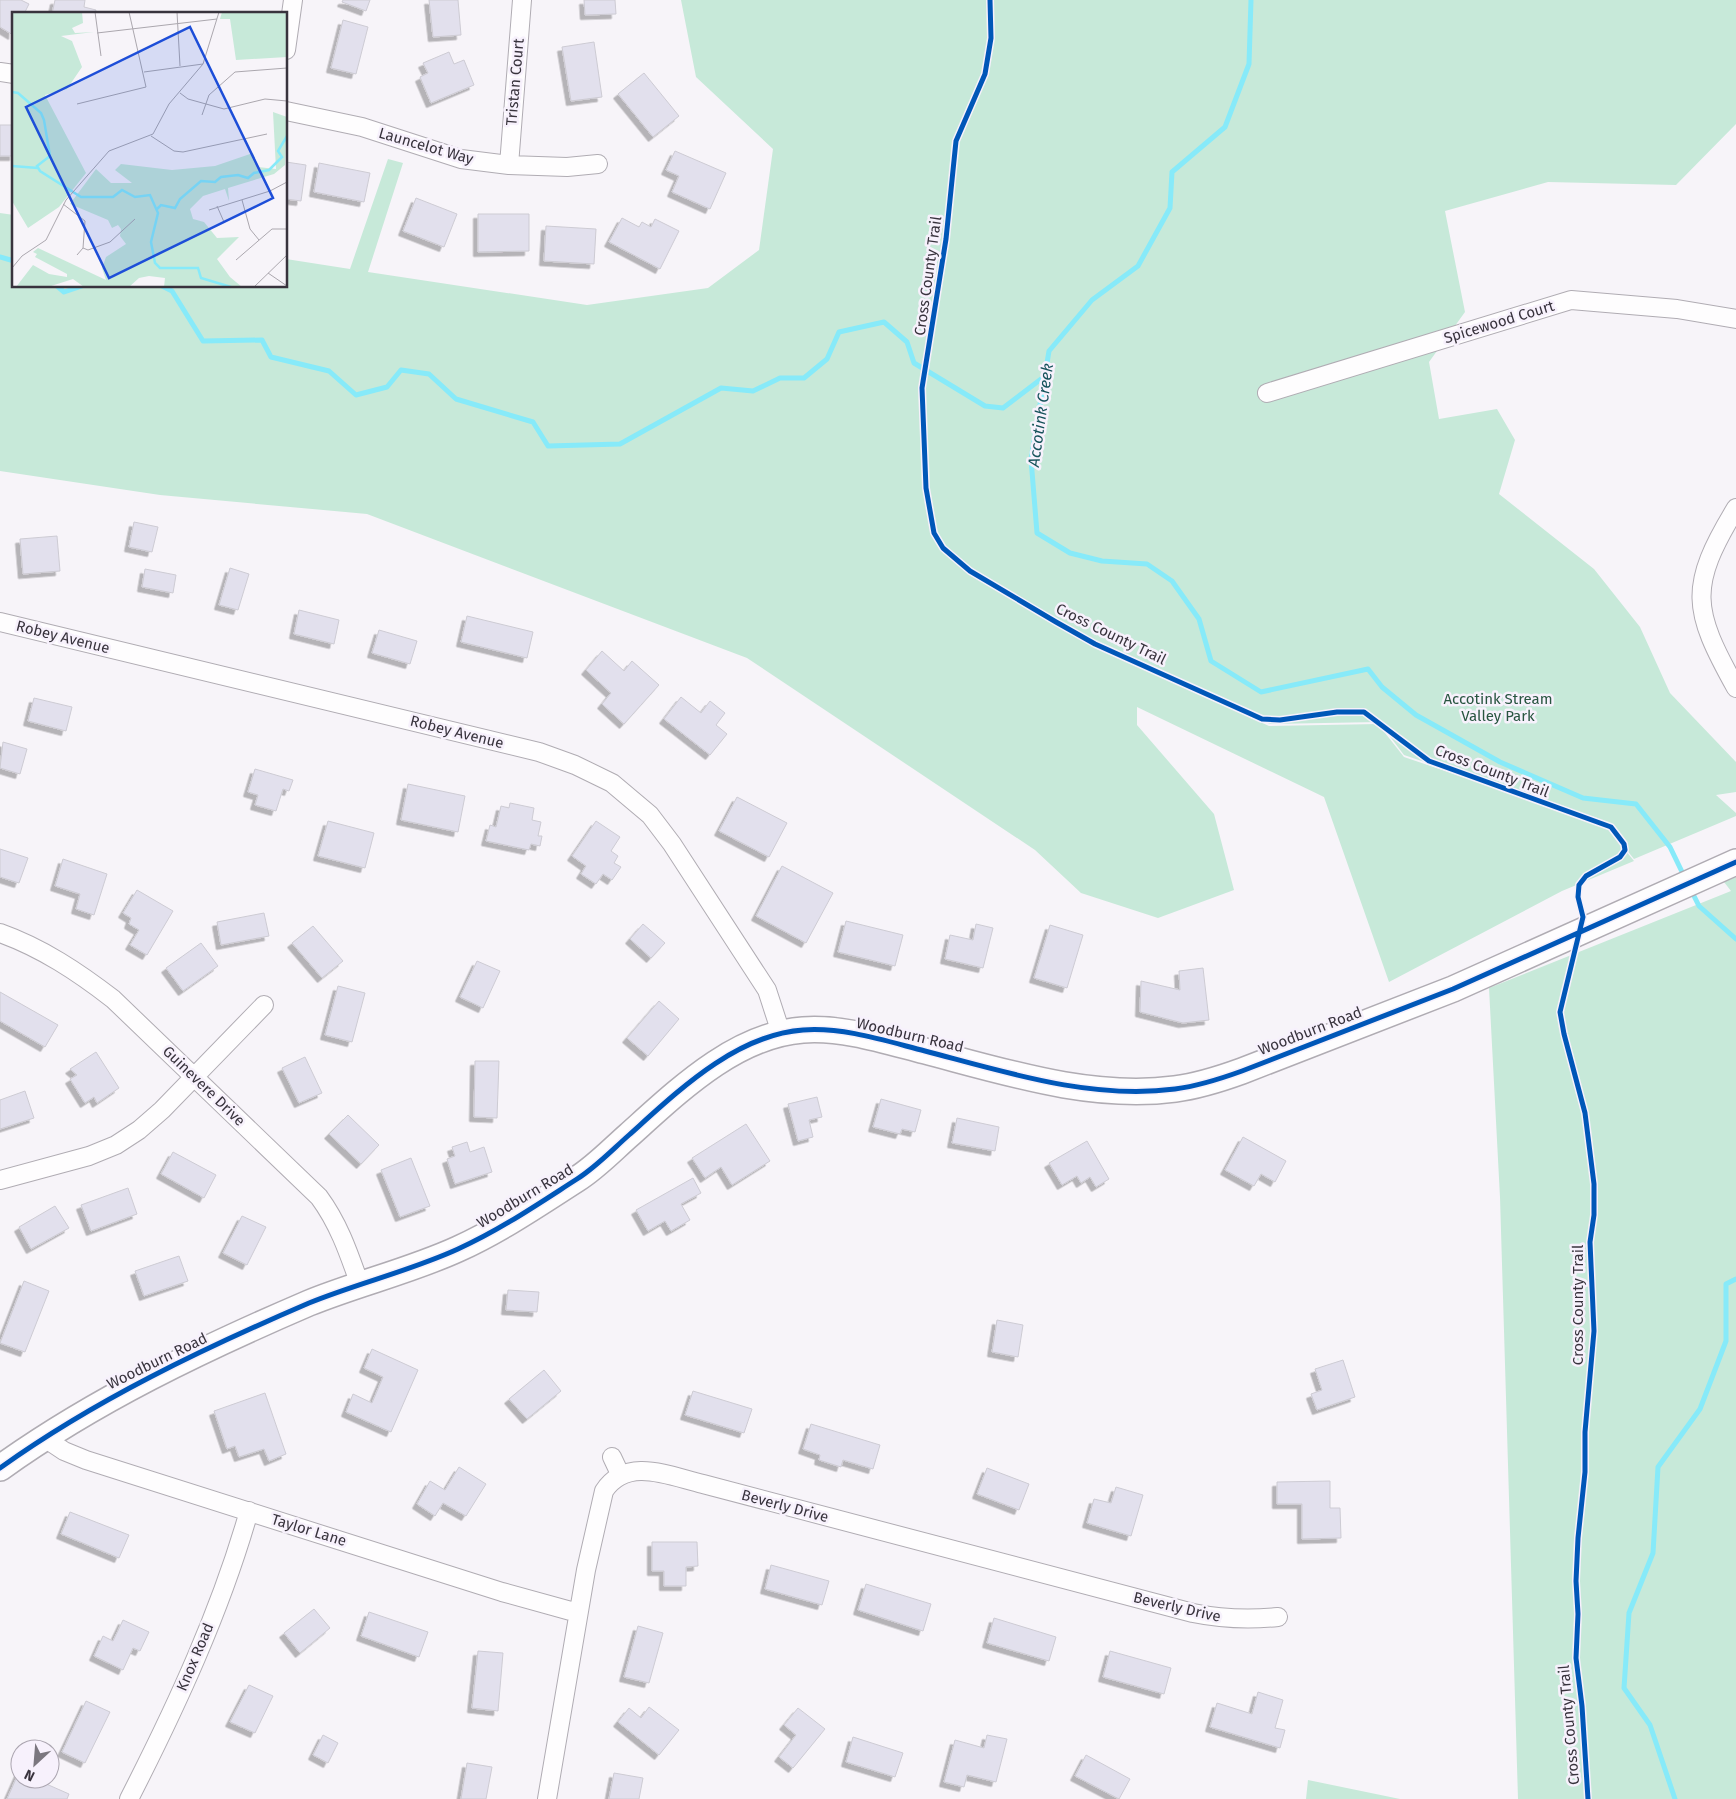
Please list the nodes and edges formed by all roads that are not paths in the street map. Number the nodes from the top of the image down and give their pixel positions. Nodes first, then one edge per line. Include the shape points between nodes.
1 (293, 0) edge
2 (522, 0) edge
3 (288, 36) edge
4 (288, 111) edge
5 (598, 164) dead end
6 (509, 165) junction
7 (1736, 319) edge
8 (1267, 392) dead end
9 (1736, 508) edge
10 (0, 622) edge
11 (1736, 688) edge
12 (1729, 865) edge
13 (0, 934) edge
14 (264, 1005) dead end
15 (782, 1033) junction
16 (194, 1077) junction
17 (0, 1180) edge
18 (360, 1285) junction
19 (43, 1437) junction
20 (612, 1457) dead end
21 (0, 1468) edge
22 (620, 1474) junction
23 (249, 1511) junction
24 (578, 1613) junction
25 (1278, 1617) dead end
26 (130, 1799) edge
27 (547, 1799) edge

1 - 3 street
2 - 6 street, Tristan Court
4 - 6 street, Launcelot Way via 362,127 461,159
5 - 6 street, Launcelot Way via 567,167
7 - 8 street, Spicewood Court via 1677,309 1571,300
9 - 11 street via 1717,538 1706,565 1701,603 1706,628
10 - 15 street, Robey Avenue via 539,752 612,783 650,814 672,844 766,990
12 - 15 street, Woodburn Road via 1453,989 1242,1071 1207,1083 1175,1089 1119,1091 1086,1087 1020,1075 861,1035 823,1030
13 - 16 street, Guinevere Drive via 49,955 81,975 113,999
14 - 16 street
15 - 18 street, Woodburn Road via 736,1052 704,1072 588,1172 498,1229 435,1259
16 - 17 street via 139,1130 116,1144 89,1156
16 - 18 street, Guinevere Drive via 319,1197 342,1235
18 - 19 street, Woodburn Road via 311,1302 176,1364
19 - 21 street, Woodburn Road
19 - 23 street, Taylor Lane via 86,1460
20 - 22 street
22 - 24 street via 604,1491
22 - 25 street, Beverly Drive via 634,1470 658,1473 1218,1619
23 - 24 street, Taylor Lane
23 - 26 street, Knox Road via 236,1560
24 - 27 street

